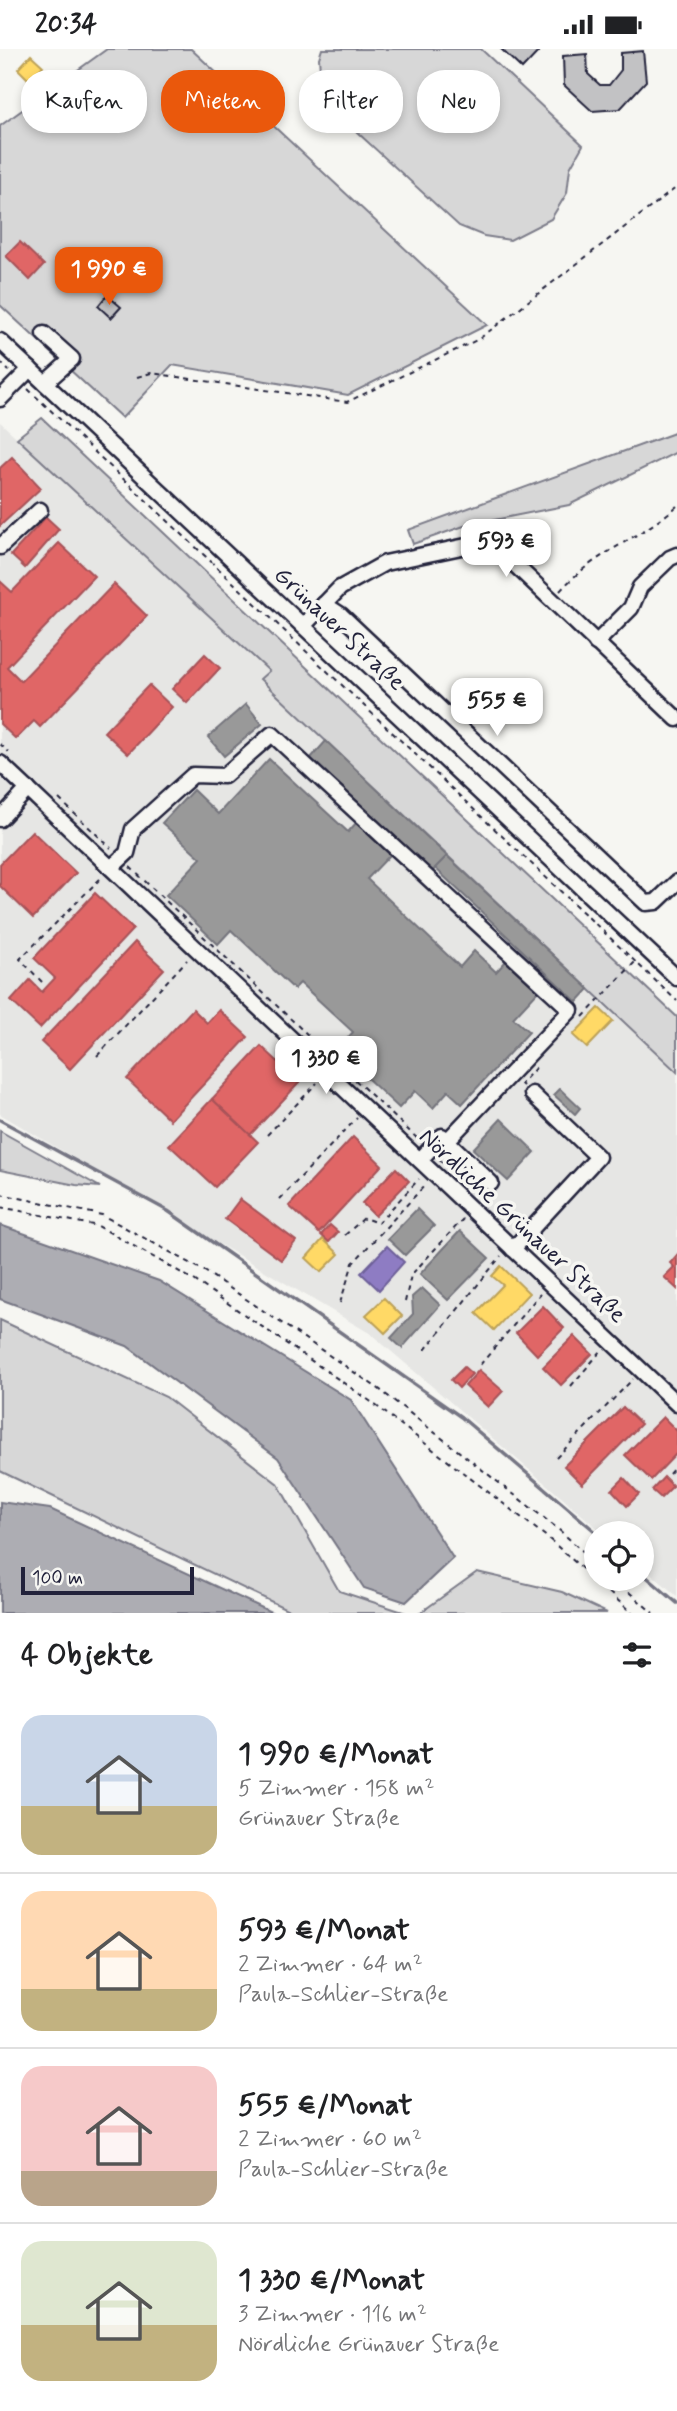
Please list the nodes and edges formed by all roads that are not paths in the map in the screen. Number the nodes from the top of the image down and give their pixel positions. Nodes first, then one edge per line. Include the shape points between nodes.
1 (44, 334) dead end
2 (0, 341) edge
3 (30, 369) junction
4 (45, 383) junction
5 (0, 399) edge
6 (40, 510) dead end
7 (0, 547) edge
8 (677, 555) edge
9 (324, 604) junction
10 (303, 626) junction
11 (596, 643) junction
12 (677, 719) edge
13 (0, 763) edge
14 (28, 789) junction
15 (0, 819) edge
16 (111, 867) junction
17 (677, 882) edge
18 (677, 978) edge
19 (532, 1094) road end
20 (447, 1141) junction
21 (428, 1168) junction
22 (491, 1183) dead end
23 (511, 1247) junction
24 (677, 1404) edge

1 - 4 street via 72,359
2 - 3 street, Grünauer Straße
3 - 4 street, Grünauer Straße
3 - 5 street
4 - 10 street, Grünauer Straße
6 - 7 street
8 - 11 street via 640,587 631,608
9 - 10 street
9 - 11 street via 358,576 385,563 490,541
9 - 17 street via 341,615 646,903 656,902
10 - 18 street, Grünauer Straße
11 - 12 street
13 - 14 street, Nördliche Grünauer Straße
14 - 15 street
14 - 16 street, Nördliche Grünauer Straße
16 - 20 street via 127,853 133,829 193,775 224,776 272,734 571,1010
16 - 21 street, Nördliche Grünauer Straße
19 - 23 street via 598,1157
20 - 21 street via 442,1136
20 - 22 street
21 - 23 street, Nördliche Grünauer Straße
23 - 24 street, Nördliche Grünauer Straße

